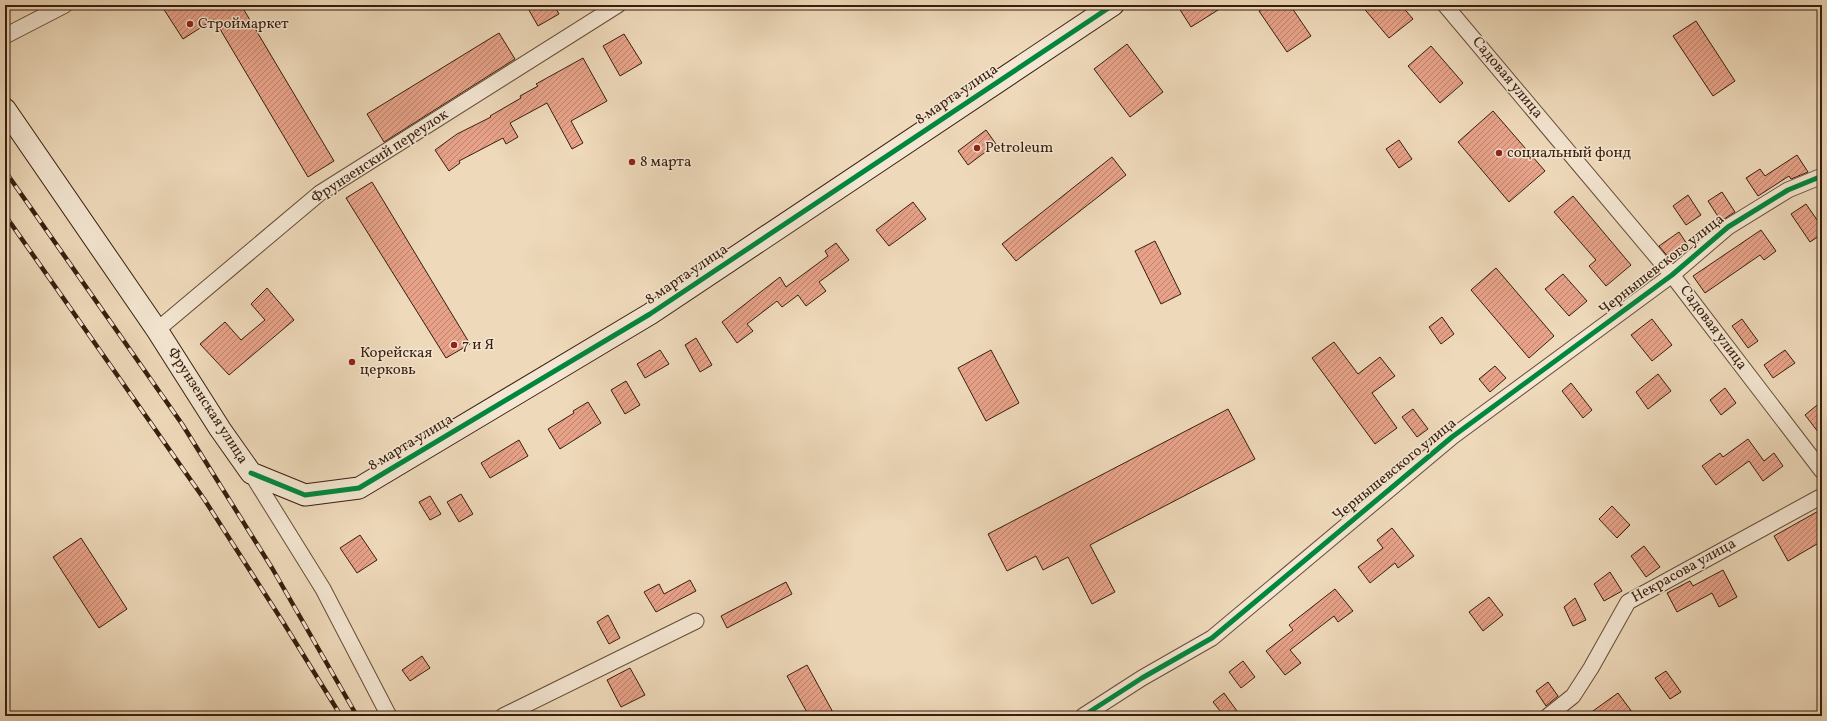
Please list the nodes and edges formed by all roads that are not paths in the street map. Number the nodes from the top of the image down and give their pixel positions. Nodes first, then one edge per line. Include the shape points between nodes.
1 (66, 5) edge
2 (618, 5) edge
3 (1113, 5) edge
4 (1445, 5) edge
5 (5, 36) edge
6 (5, 109) edge
7 (1822, 176) edge
8 (1672, 275) junction
9 (157, 330) junction
10 (1822, 471) edge
11 (251, 473) junction
12 (1822, 496) edge
13 (696, 621) dead end
14 (389, 716) edge
15 (503, 716) edge
16 (1083, 716) edge
17 (1548, 716) edge

1 - 5 street
2 - 9 street, Фрунзенский переулок via 320,194
3 - 11 street, 8 марта улица via 650,314 359,488 305,496
4 - 8 street, Садовая улица
6 - 9 street, Фрунзенская улица
7 - 8 street, Чернышевского улица via 1788,190 1728,227
8 - 10 street, Садовая улица
8 - 16 street, Чернышевского улица via 1452,437 1212,638
9 - 11 street, Фрунзенская улица
11 - 14 street, Фрунзенская улица via 323,590
12 - 17 street, Некрасова улица via 1628,602 1573,696
13 - 15 street

